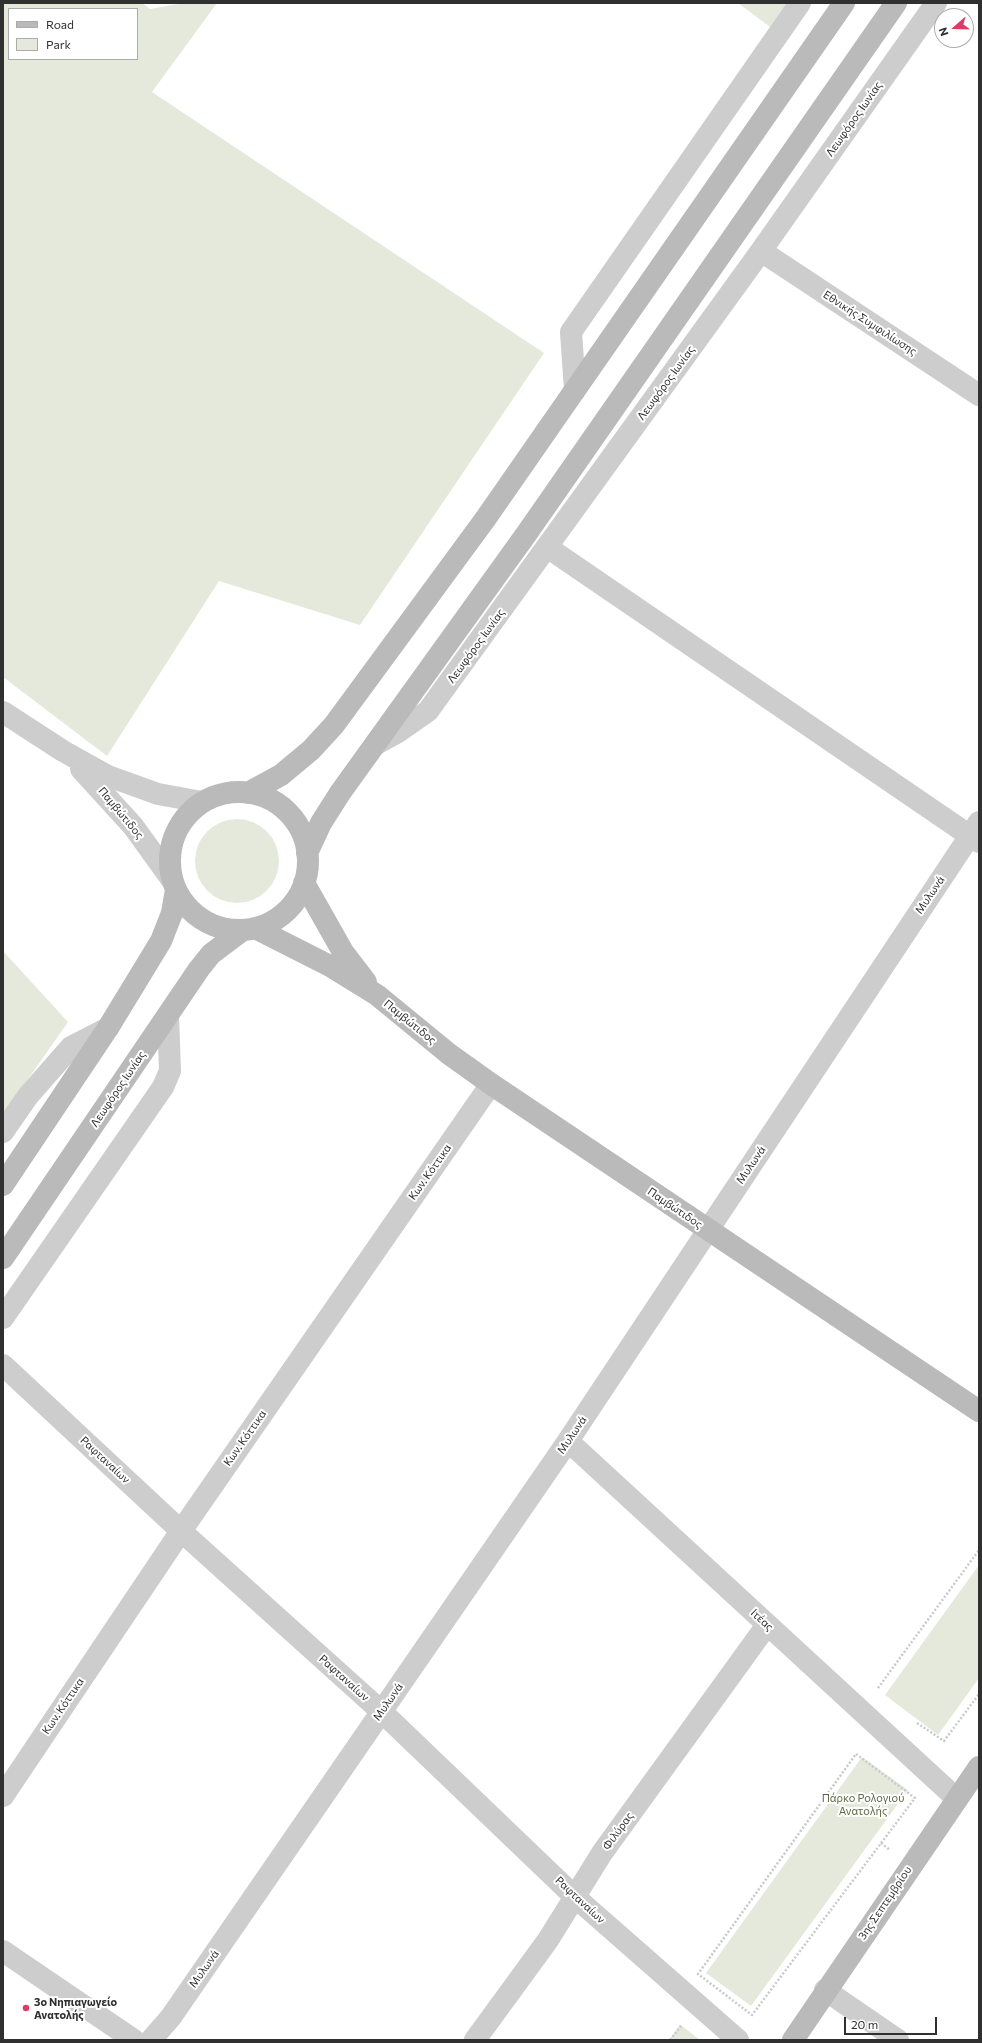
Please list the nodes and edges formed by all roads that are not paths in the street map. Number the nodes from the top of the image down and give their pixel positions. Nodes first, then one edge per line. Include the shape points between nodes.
1 (800, 3) edge
2 (844, 3) edge
3 (896, 3) edge
4 (936, 3) edge
5 (761, 251) junction
6 (575, 390) junction
7 (979, 395) edge
8 (547, 547) junction
9 (3, 712) edge
10 (376, 744) junction
11 (63, 751) junction
12 (248, 793) junction
13 (202, 802) junction
14 (976, 833) edge
15 (307, 853) junction
16 (304, 883) junction
17 (174, 885) junction
18 (249, 929) junction
19 (377, 995) junction
20 (168, 1016) junction
21 (108, 1028) junction
22 (491, 1084) junction
23 (3, 1132) edge
24 (3, 1185) edge
25 (708, 1230) junction
26 (3, 1258) edge
27 (3, 1318) edge
28 (3, 1365) edge
29 (979, 1411) edge
30 (568, 1440) junction
31 (181, 1531) junction
32 (767, 1625) junction
33 (382, 1712) junction
34 (979, 1767) edge
35 (3, 1796) edge
36 (957, 1798) junction
37 (575, 1897) junction
38 (3, 1951) edge
39 (825, 1990) junction
40 (134, 2040) edge
41 (151, 2040) edge
42 (475, 2040) edge
43 (738, 2040) edge
44 (793, 2040) edge
45 (898, 2040) edge

1 - 6 street via 571,332
2 - 6 street
3 - 10 street, Λεωφόρος Ιωνίας via 527,533
4 - 5 street, Λεωφόρος Ιωνίας
5 - 7 street, Εθνικής Συμφιλίωσης
5 - 8 street, Λεωφόρος Ιωνίας
6 - 12 street via 477,531 334,725 311,750 281,775
8 - 10 street, Λεωφόρος Ιωνίας via 428,711
8 - 14 street
9 - 11 street, Παμβώτιδος
10 - 15 street, Λεωφόρος Ιωνίας via 321,823
11 - 13 street, Παμβώτιδος via 108,776 158,794
11 - 17 street, Παμβώτιδος via 133,826
12 - 13 street via 232,792
12 - 15 street via 270,799 288,813 301,831
13 - 17 street via 185,817 174,836 170,858
14 - 25 street, Μυλωνά
15 - 16 street
16 - 18 street via 297,899 285,912 271,922
16 - 19 street, Παμβώτιδος via 343,952
17 - 18 street via 187,907 204,920 223,928
17 - 21 street via 172,913 161,941
18 - 19 street, Παμβώτιδος via 330,966
18 - 20 street, Λεωφόρος Ιωνίας via 211,954
19 - 22 street, Παμβώτιδος
20 - 26 street, Λεωφόρος Ιωνίας
20 - 27 street via 170,1071 164,1087
21 - 23 street via 71,1047 28,1096
21 - 24 street
22 - 25 street, Παμβώτιδος
22 - 31 street, Κων. Κόττικα
25 - 29 street, Παμβώτιδος
25 - 30 street, Μυλωνά
28 - 31 street, Ραφταναίων
30 - 32 street, Ιτέας
30 - 33 street, Μυλωνά
31 - 33 street, Ραφταναίων
31 - 35 street, Κων. Κόττικα
32 - 36 street, Ιτέας
32 - 37 street, Φιλύρας via 602,1853
33 - 37 street, Ραφταναίων
33 - 41 street, Μυλωνά via 171,2016
34 - 36 street, 3ης Σεπτεμβρίου
36 - 39 street, 3ης Σεπτεμβρίου
37 - 42 street, Φιλύρας via 548,1940
37 - 43 street, Ραφταναίων
38 - 40 street
39 - 44 street, 3ης Σεπτεμβρίου
39 - 45 street

